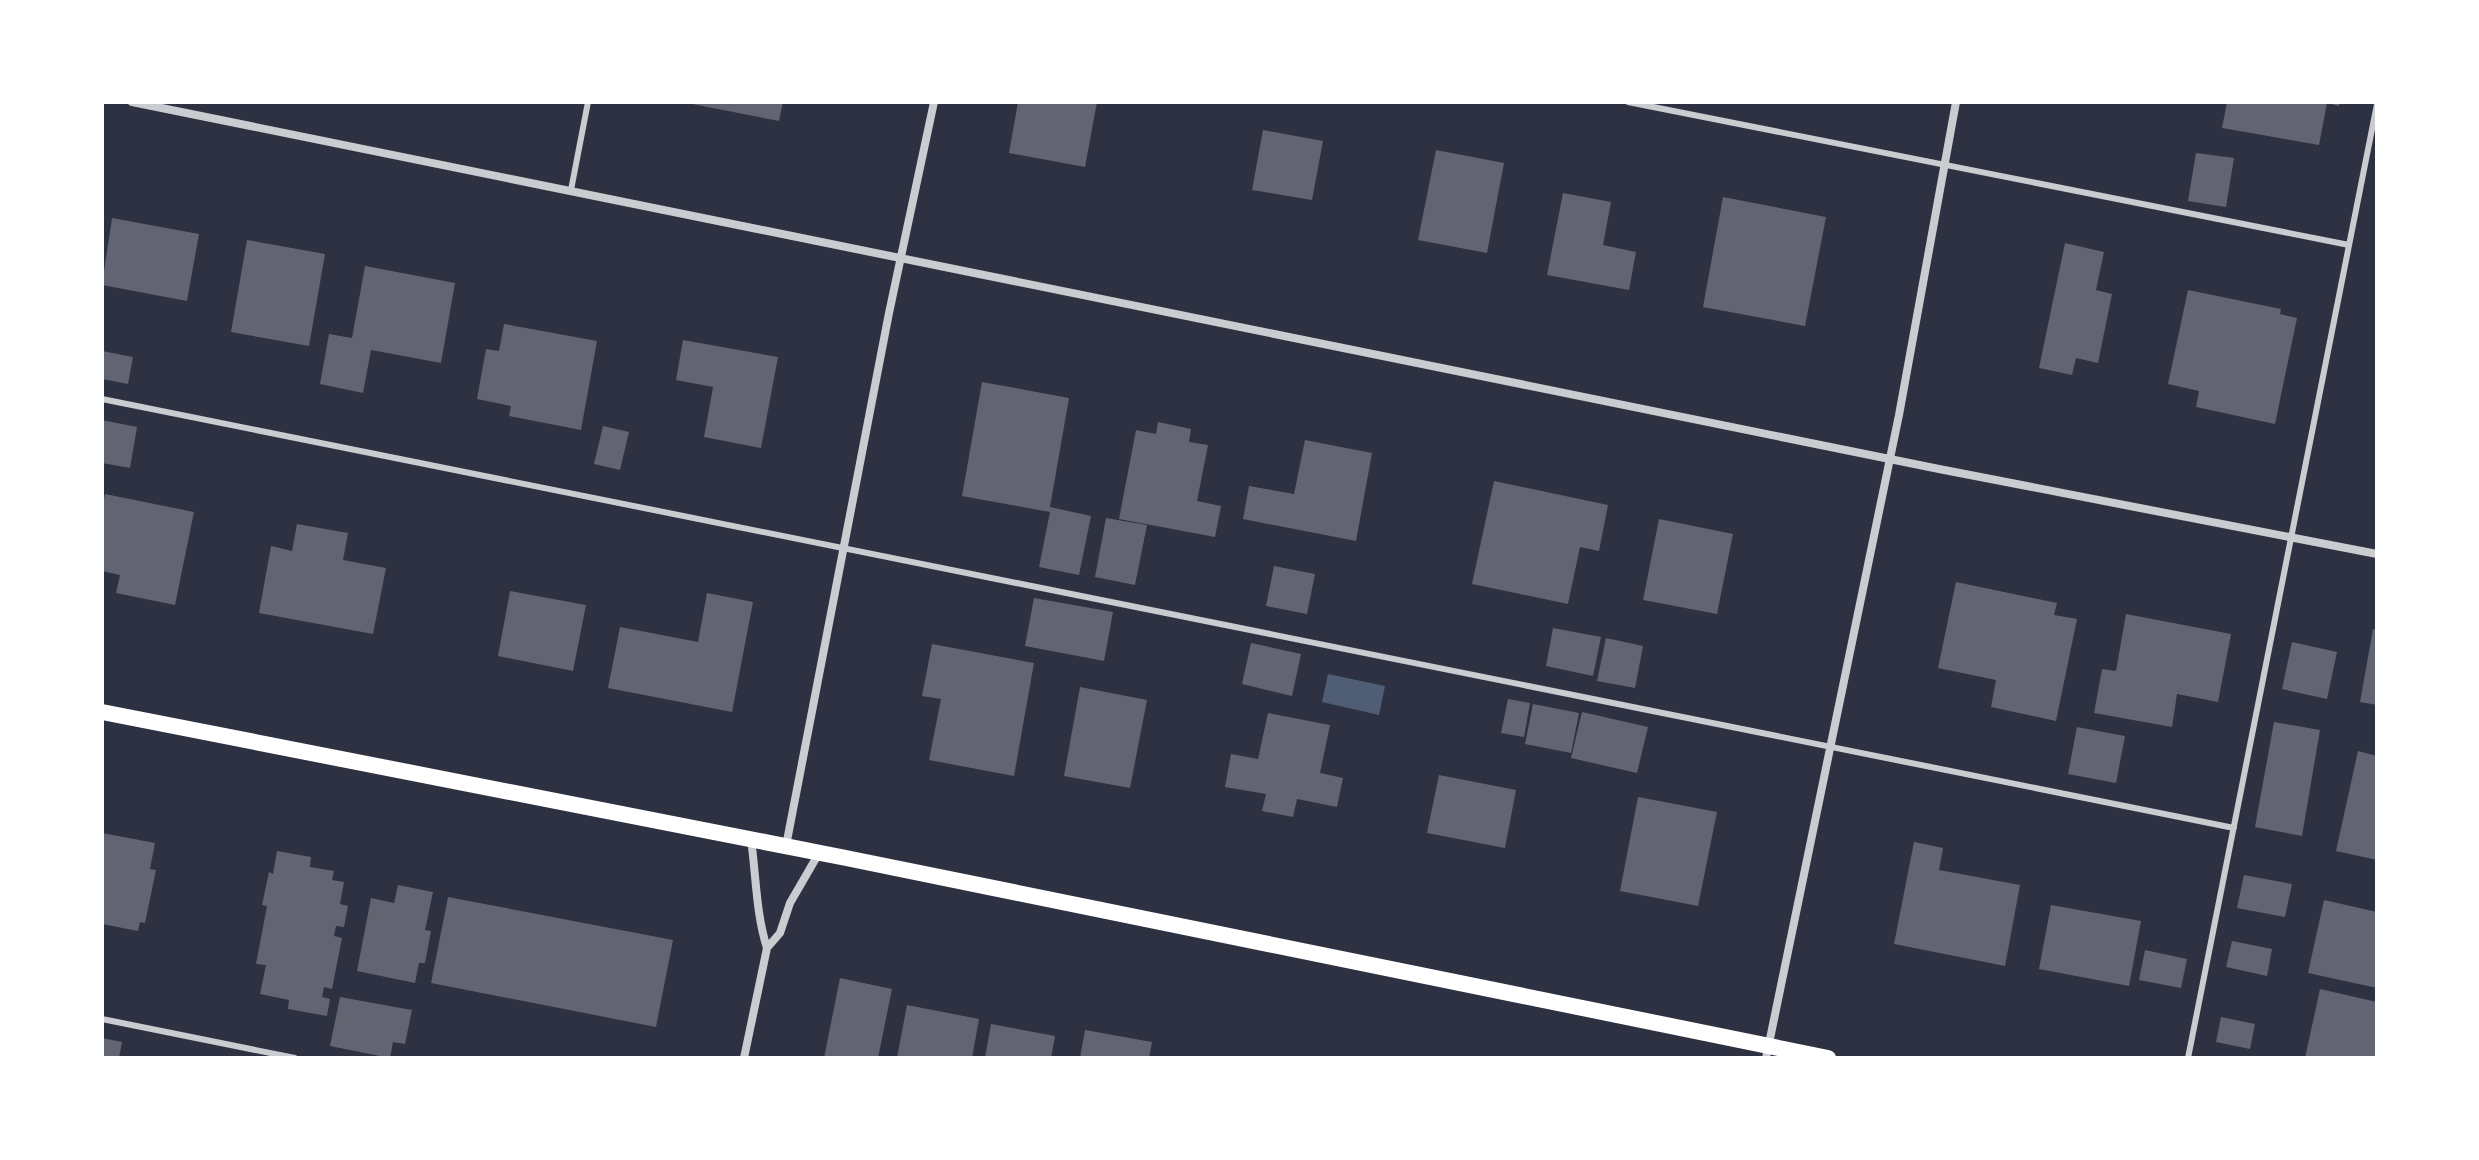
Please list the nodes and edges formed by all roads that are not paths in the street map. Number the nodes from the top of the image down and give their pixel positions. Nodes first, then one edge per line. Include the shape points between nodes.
1 (132, 102) edge
2 (588, 102) edge
3 (934, 102) edge
4 (1628, 102) edge
5 (1956, 102) edge
6 (2377, 104) edge
7 (1943, 165) junction
8 (571, 190) junction
9 (2349, 245) junction
10 (901, 258) junction
11 (102, 399) edge
12 (1890, 459) junction
13 (2293, 537) junction
14 (844, 549) junction
15 (2377, 554) edge
16 (102, 712) edge
17 (1830, 748) junction
18 (2234, 828) junction
19 (751, 839) junction
20 (786, 846) junction
21 (819, 853) junction
22 (767, 948) junction
23 (102, 1019) edge
24 (1767, 1052) edge
25 (295, 1058) edge
26 (744, 1058) edge
27 (1828, 1058) edge
28 (2188, 1058) edge

1 - 8 street
2 - 8 lane
3 - 10 street
4 - 7 lane
5 - 7 street
6 - 9 lane
7 - 9 lane
7 - 12 street
8 - 10 street
9 - 13 lane
10 - 12 street
10 - 14 street
11 - 14 lane
12 - 13 street
12 - 17 street
13 - 15 street
13 - 18 lane
14 - 17 lane
14 - 20 street
16 - 19 main road
17 - 18 lane
17 - 24 street
18 - 28 lane
19 - 20 main road
19 - 22 street
20 - 21 main road
21 - 22 street via 790,903 780,933
21 - 24 main road
22 - 26 street
23 - 25 lane
24 - 27 main road

